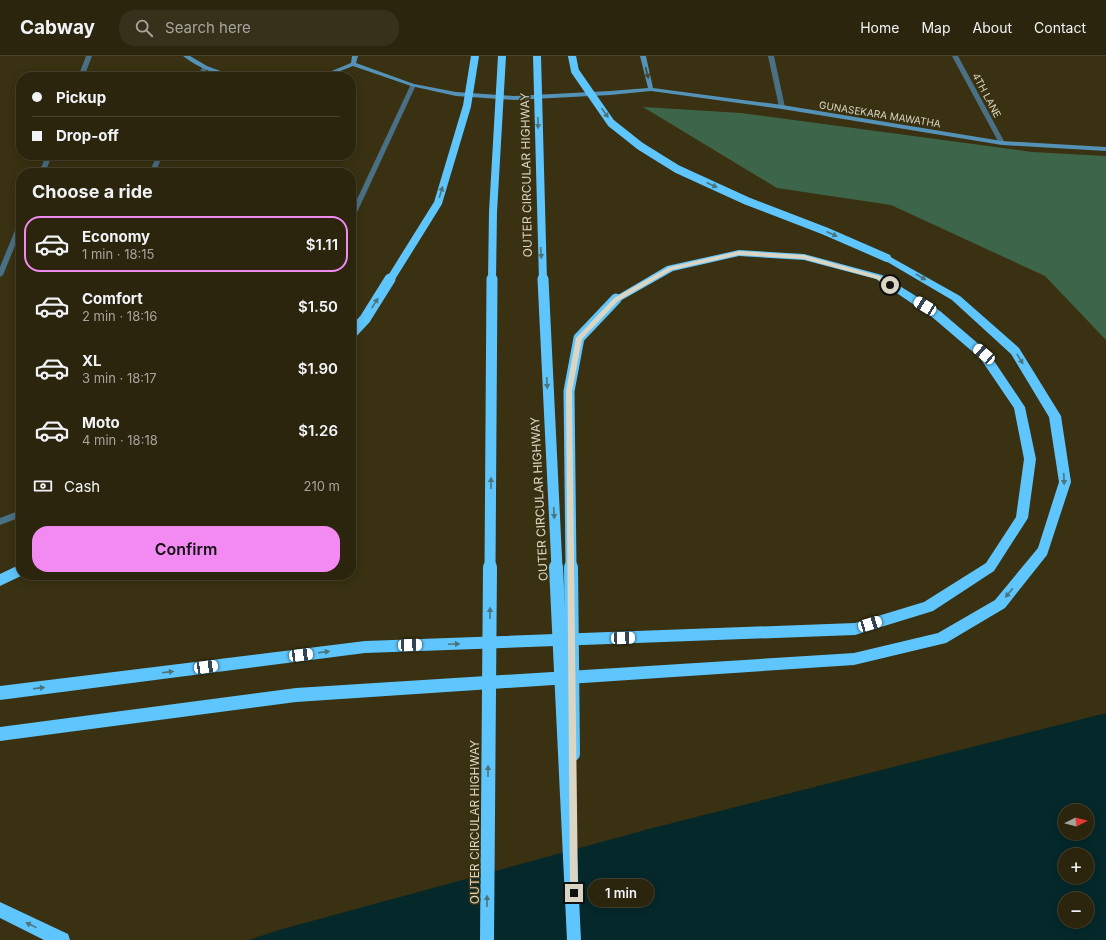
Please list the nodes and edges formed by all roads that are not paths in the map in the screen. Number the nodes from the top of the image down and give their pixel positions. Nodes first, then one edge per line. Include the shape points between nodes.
1 (89, 56) edge
2 (186, 56) edge
3 (355, 56) edge
4 (475, 56) edge
5 (502, 56) edge
6 (537, 56) edge
7 (572, 56) edge
8 (643, 56) edge
9 (771, 56) edge
10 (955, 56) edge
11 (353, 64) junction
12 (205, 67) junction
13 (83, 72) edge
14 (202, 72) edge
15 (220, 72) edge
16 (333, 72) edge
17 (413, 85) junction
18 (651, 89) junction
19 (782, 107) junction
20 (1002, 143) junction
21 (1106, 149) edge
22 (356, 208) edge
23 (16, 235) edge
24 (0, 275) edge
25 (356, 328) edge
26 (16, 515) edge
27 (0, 522) edge
28 (16, 572) edge
29 (0, 580) edge
30 (0, 693) edge
31 (0, 734) edge
32 (0, 910) edge
33 (62, 940) edge
34 (487, 940) edge
35 (574, 940) edge

1 - 13 street
2 - 12 street
3 - 11 street
25 -> 4 highway, bridge via 438,202 467,106
34 -> 5 highway, OUTER CIRCULAR HIGHWAY, bridge via 493,212
6 -> 35 highway, OUTER CIRCULAR HIGHWAY, bridge via 540,216
7 -> 31 highway, bridge via 575,71 612,123 640,146 677,169 740,198 887,258 956,298 1015,351 1055,416 1065,482 1043,551 1000,604 941,639 854,659 296,694
8 -> 18 street
9 - 19 street
10 - 20 street, 4TH LANE
11 - 16 street
11 - 17 street, GUNASEKARA MAWATHA
12 - 14 street
12 - 15 street
17 - 18 street, GUNASEKARA MAWATHA via 456,94 514,98
17 - 22 street
18 - 19 street, GUNASEKARA MAWATHA
19 - 20 street, GUNASEKARA MAWATHA
20 - 21 street, GUNASEKARA MAWATHA
23 - 24 street
26 - 27 street
28 - 29 highway
30 -> 35 highway, bridge via 364,647 855,629 928,607 990,567 1022,518 1030,459 1019,406 984,354 936,314 879,277 804,257 739,253 670,268 616,299 579,338 569,391
33 -> 32 highway

